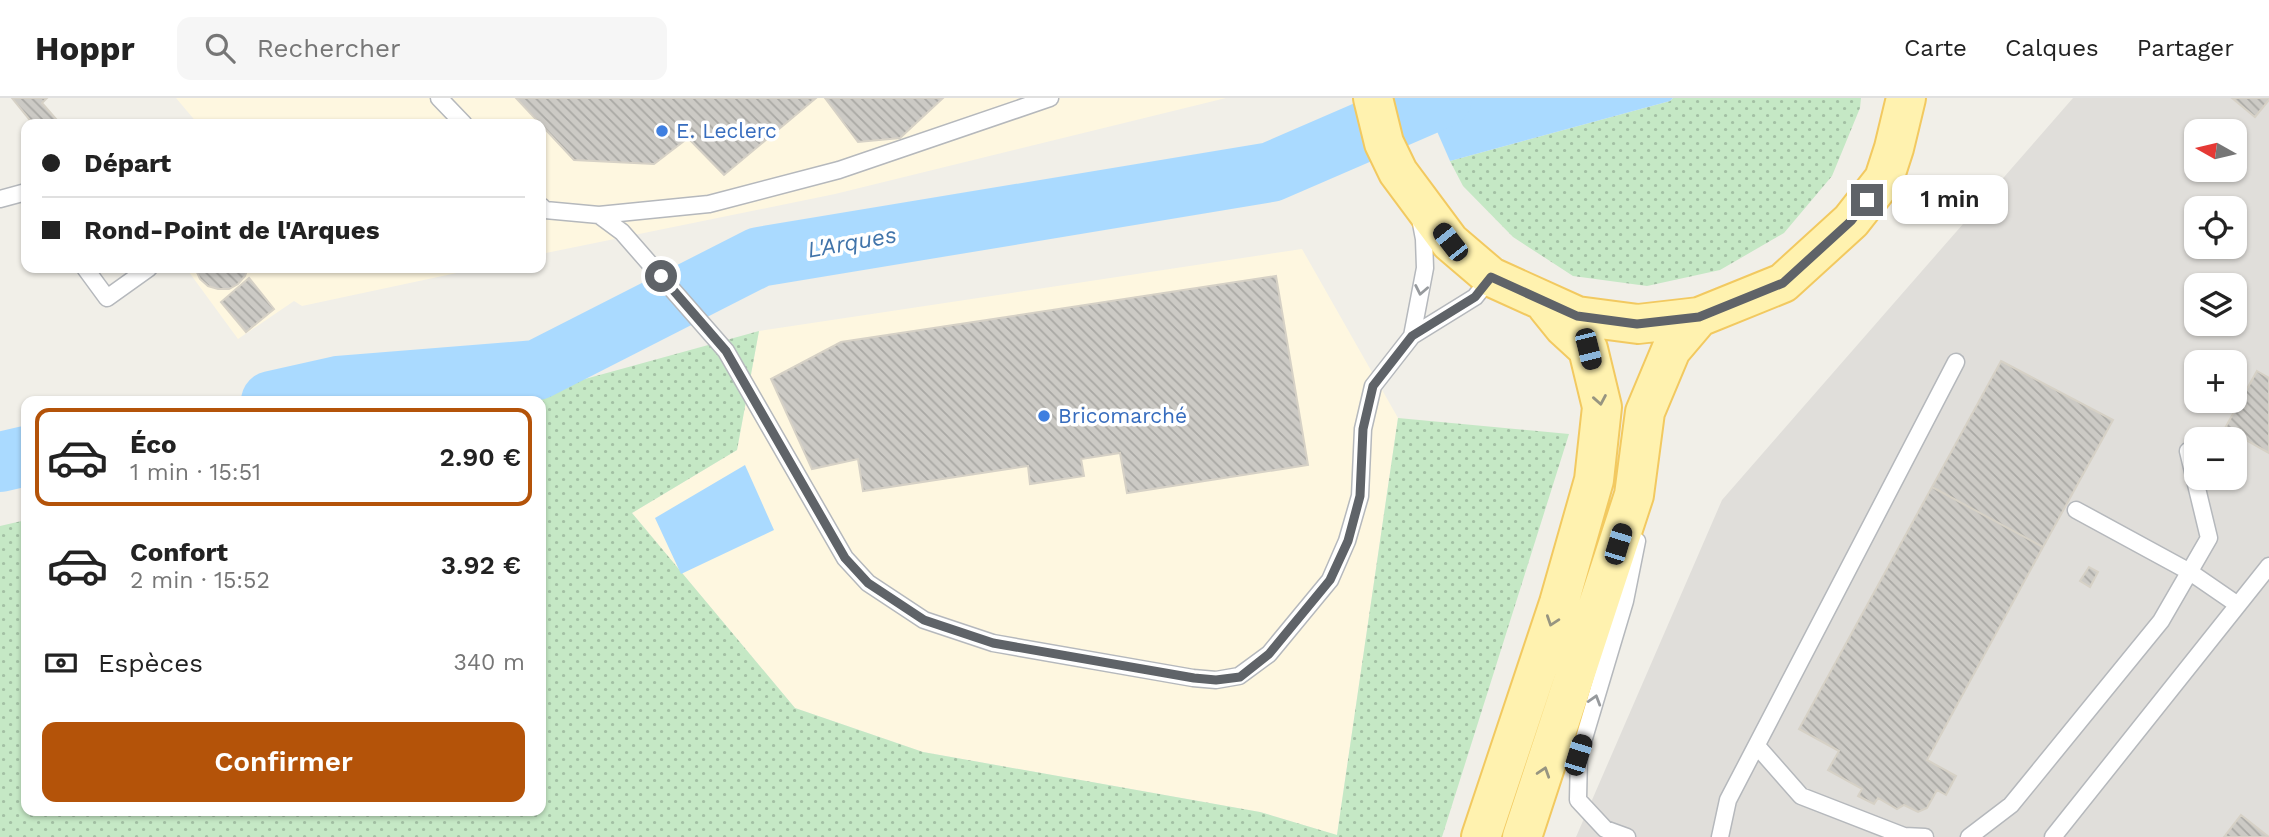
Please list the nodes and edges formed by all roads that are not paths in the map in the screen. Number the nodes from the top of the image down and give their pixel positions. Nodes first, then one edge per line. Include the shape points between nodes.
1 (439, 98) edge
2 (1050, 98) edge
3 (1373, 98) edge
4 (1906, 98) edge
5 (459, 119) edge
6 (21, 193) edge
7 (0, 199) edge
8 (1416, 199) junction
9 (546, 211) edge
10 (599, 215) junction
11 (89, 273) edge
12 (142, 273) edge
13 (1491, 277) junction
14 (1544, 302) junction
15 (1699, 317) junction
16 (1412, 336) junction
17 (1956, 362) dead end
18 (1645, 412) junction
19 (2197, 490) edge
20 (2076, 510) dead end
21 (2269, 566) edge
22 (2190, 572) junction
23 (2238, 605) junction
24 (1757, 746) junction
25 (1481, 837) edge
26 (1522, 837) edge
27 (1628, 837) edge
28 (1720, 837) edge
29 (1925, 837) edge
30 (1969, 837) edge
31 (2053, 837) edge

1 - 5 lane
2 - 10 lane via 787,184 709,204
3 - 8 main road via 1384,143
4 - 15 main road via 1884,179 1851,221 1783,283
6 - 7 lane
8 - 13 main road via 1450,242
8 -> 16 lane via 1425,268
9 - 10 lane
10 - 16 lane via 622,232 726,351 845,558 874,588 924,620 993,643 1194,678 1240,677 1269,654 1330,580 1348,541 1360,496 1363,429 1373,386
11 - 12 lane via 107,298
13 - 14 main road
13 - 16 lane via 1475,297
14 - 15 main road via 1577,316 1637,324
14 -> 25 main road via 1588,349 1602,407 1594,480 1559,603
15 - 18 main road via 1671,349
17 - 24 lane
26 -> 18 main road via 1634,495
27 -> 18 lane via 1605,829 1578,800 1578,755 1625,601 1647,489 1653,429
19 - 22 lane via 2209,538
20 - 22 lane
21 - 23 lane
22 - 23 lane
22 - 30 lane via 2161,621 2011,805
23 - 31 lane
24 - 28 lane via 1728,800
24 - 29 lane via 1801,796 1905,836

